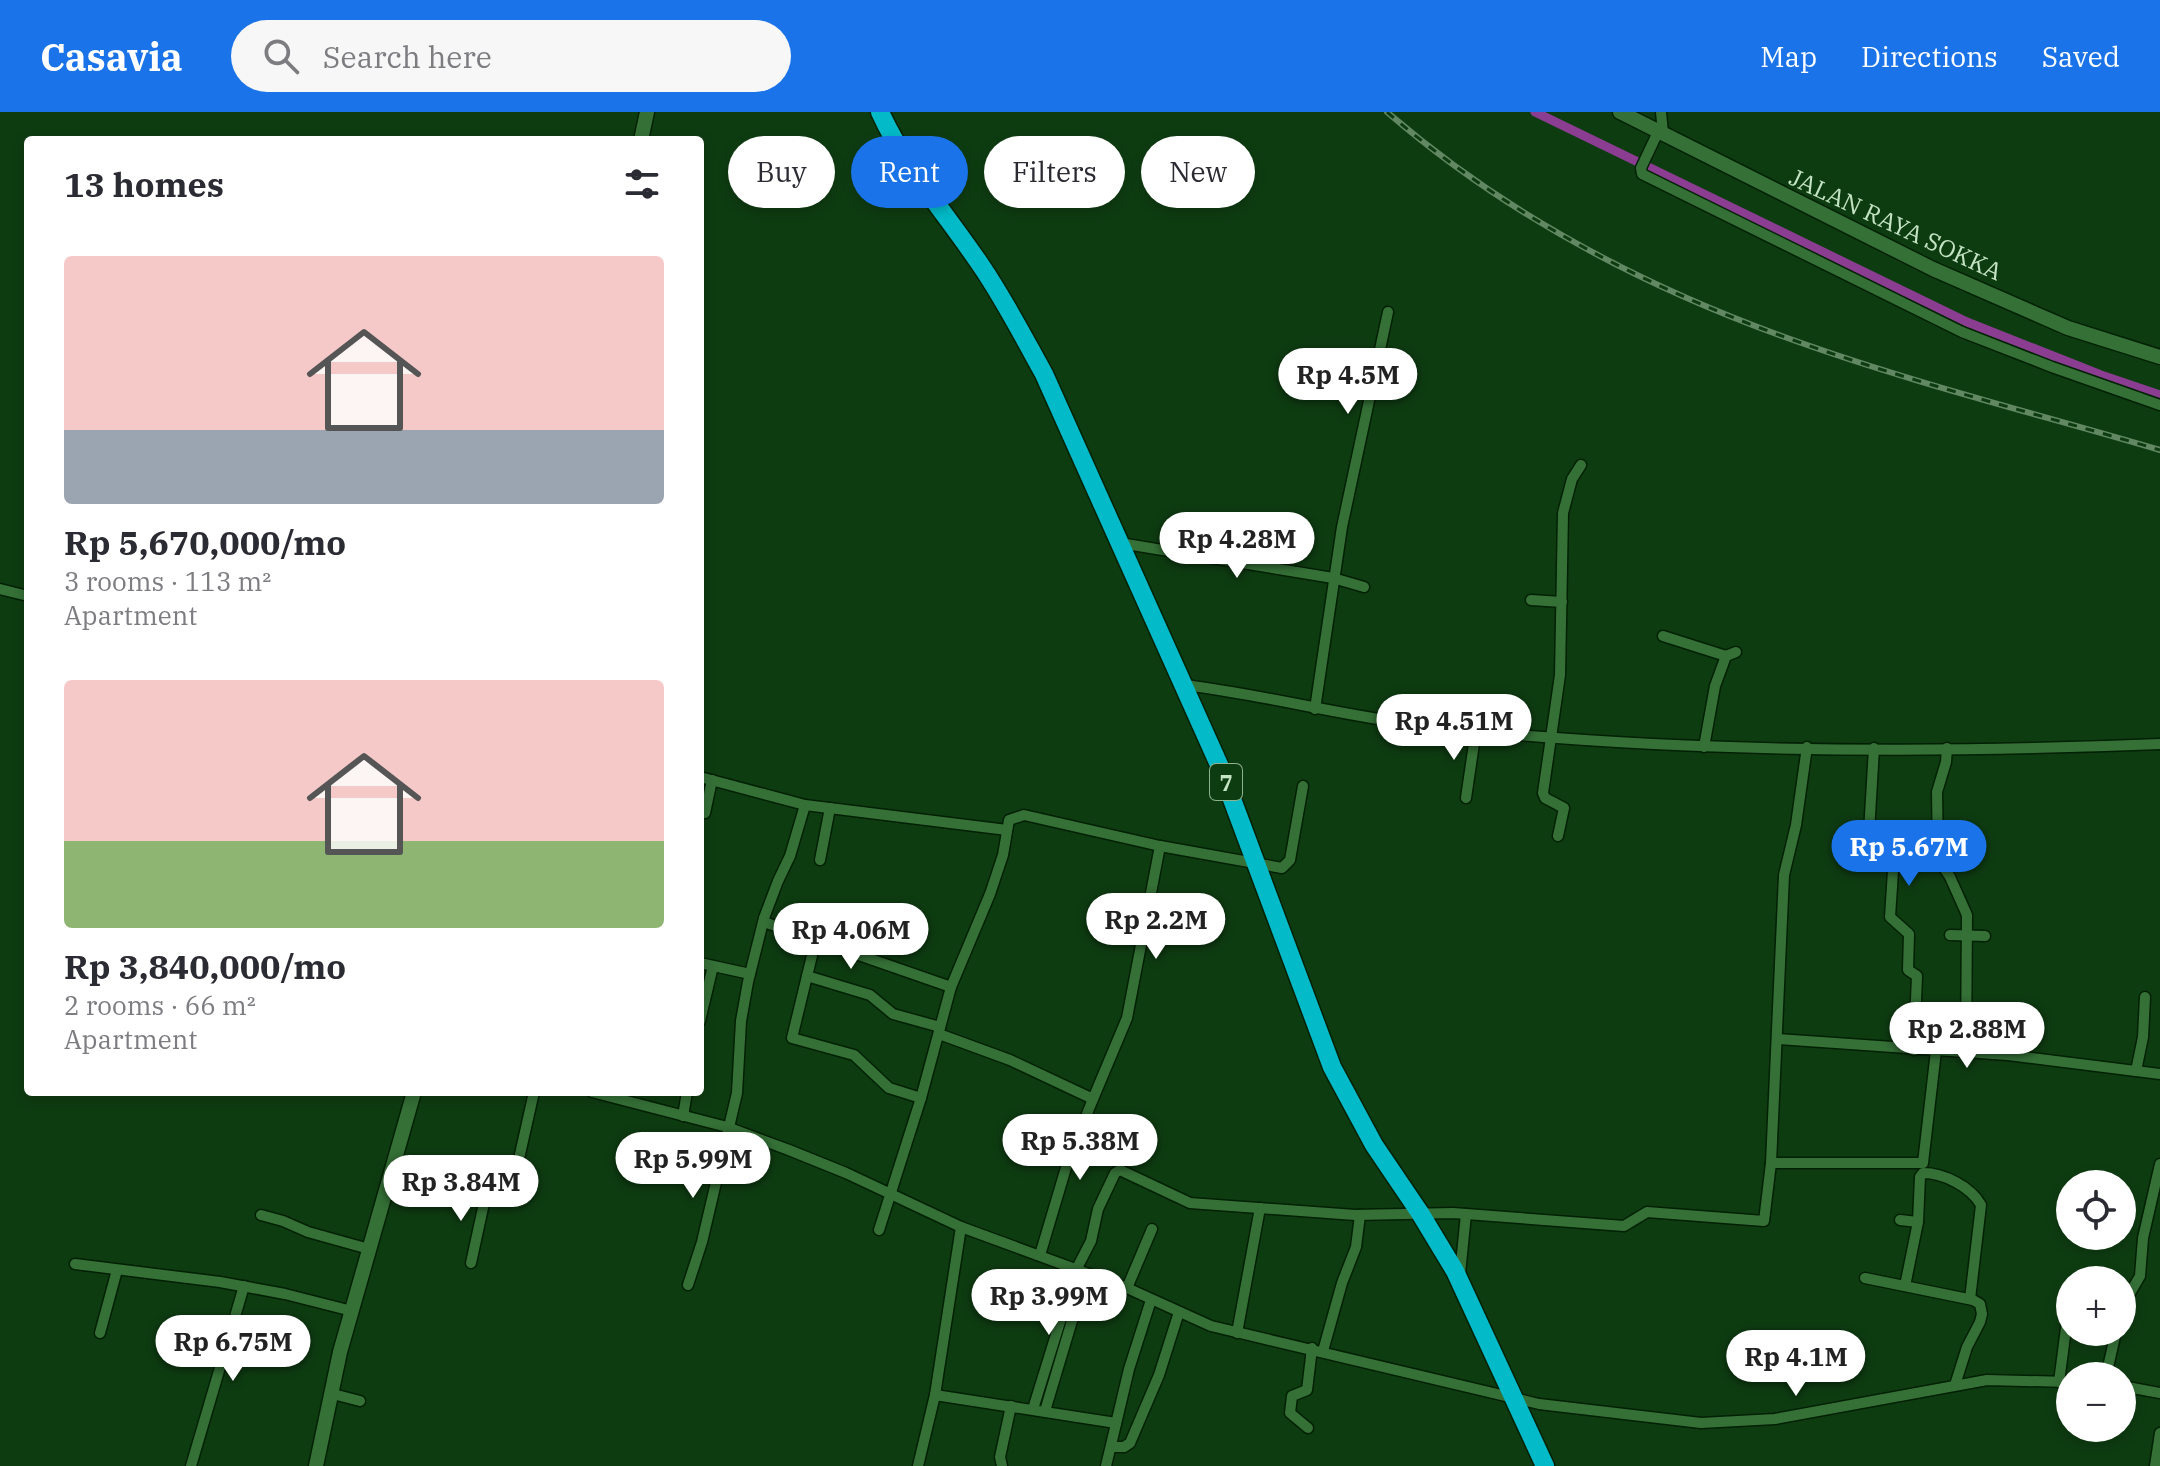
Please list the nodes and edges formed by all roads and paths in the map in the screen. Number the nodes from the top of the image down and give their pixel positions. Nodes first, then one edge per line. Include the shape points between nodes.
1 (647, 112) edge
2 (880, 112) edge
3 (1620, 112) edge
4 (1661, 112) edge
5 (1660, 132) junction
6 (642, 136) edge
7 (1388, 312) dead end
8 (2160, 357) edge
9 (2160, 405) edge
10 (1581, 465) dead end
11 (1118, 543) junction
12 (1333, 578) junction
13 (1364, 587) dead end
14 (0, 589) edge
15 (24, 595) edge
16 (1531, 600) dead end
17 (1562, 602) junction
18 (1663, 636) dead end
19 (1184, 685) junction
20 (1315, 709) junction
21 (1476, 730) junction
22 (1551, 738) junction
23 (2160, 744) edge
24 (1704, 747) junction
25 (1807, 747) junction
26 (1874, 748) junction
27 (1947, 748) junction
28 (704, 778) edge
29 (712, 780) junction
30 (1303, 786) dead end
31 (1466, 798) dead end
32 (805, 805) junction
33 (830, 808) junction
34 (705, 813) dead end
35 (1007, 830) junction
36 (1558, 836) dead end
37 (1160, 846) junction
38 (1894, 856) junction
39 (1912, 857) dead end
40 (820, 860) dead end
41 (1256, 862) junction
42 (764, 922) junction
43 (1950, 935) dead end
44 (1968, 936) junction
45 (1985, 936) dead end
46 (816, 939) junction
47 (704, 964) edge
48 (713, 966) junction
49 (750, 974) junction
50 (807, 976) junction
51 (951, 987) junction
52 (2145, 997) dead end
53 (704, 1004) edge
54 (940, 1031) junction
55 (1777, 1039) junction
56 (1914, 1050) junction
57 (1936, 1051) junction
58 (1966, 1053) junction
59 (2136, 1071) junction
60 (2160, 1074) edge
61 (413, 1096) edge
62 (533, 1096) edge
63 (607, 1096) edge
64 (686, 1096) edge
65 (921, 1098) junction
66 (1093, 1099) junction
67 (683, 1116) junction
68 (727, 1127) junction
69 (1771, 1163) junction
70 (2160, 1164) edge
71 (1918, 1170) junction
72 (393, 1171) junction
73 (486, 1194) junction
74 (890, 1194) junction
75 (1260, 1208) junction
76 (1420, 1213) junction
77 (1466, 1214) junction
78 (261, 1215) dead end
79 (1360, 1215) junction
80 (1900, 1220) dead end
81 (1918, 1222) junction
82 (961, 1227) junction
83 (1152, 1229) dead end
84 (879, 1230) dead end
85 (369, 1249) junction
86 (1040, 1255) junction
87 (471, 1263) dead end
88 (75, 1264) dead end
89 (117, 1270) junction
90 (1081, 1272) junction
91 (1865, 1278) dead end
92 (1103, 1279) junction
93 (1459, 1280) junction
94 (2136, 1283) edge
95 (688, 1285) dead end
96 (244, 1286) junction
97 (1905, 1286) junction
98 (1127, 1288) junction
99 (1970, 1299) junction
100 (1151, 1300) junction
101 (1093, 1302) dead end
102 (352, 1311) junction
103 (1179, 1312) junction
104 (100, 1333) dead end
105 (1237, 1333) junction
106 (1318, 1350) junction
107 (2056, 1382) edge
108 (1955, 1385) junction
109 (2136, 1389) edge
110 (2160, 1393) edge
111 (333, 1394) junction
112 (935, 1395) junction
113 (1516, 1398) junction
114 (360, 1401) dead end
115 (1011, 1406) junction
116 (1033, 1409) junction
117 (1045, 1411) junction
118 (1116, 1423) junction
119 (1308, 1428) dead end
120 (2160, 1433) edge
121 (1111, 1447) junction
122 (191, 1466) edge
123 (316, 1466) edge
124 (918, 1466) edge
125 (1002, 1466) edge
126 (1106, 1466) edge
127 (1545, 1466) edge
128 (2155, 1466) edge

1 - 6 main road
2 - 11 highway, 7 via 914,175 1017,323
3 - 5 main road, JALAN RAYA SOKKA
4 - 5 street
5 - 8 main road, JALAN RAYA SOKKA via 1933,269 2068,328
5 - 9 street via 1642,174 1925,315 2007,351
7 - 12 street
10 - 17 street via 1563,513
11 - 12 street
11 - 19 highway, 7
12 - 13 street
12 - 20 street
14 - 15 street
16 - 17 street
17 - 22 street
18 - 24 street via 1731,654 1715,686
19 - 20 street
19 - 41 highway, 7
20 - 21 street
21 - 22 street
21 - 31 street
22 - 24 street
22 - 36 street via 1543,796 1564,808
23 - 27 street
24 - 25 street
25 - 26 street
25 - 55 street via 1784,875
26 - 27 street
26 - 38 street via 1868,849 1871,855
27 - 44 street via 1937,792 1938,859 1965,908
28 - 29 street
29 - 32 street
29 - 34 street
30 - 41 street via 1289,864 1282,868
32 - 33 street
32 - 42 street
33 - 35 street
33 - 40 street
35 - 37 street via 1009,820 1024,815
35 - 51 street via 994,883
37 - 41 street
37 - 66 street via 1127,1018
38 - 39 street
38 - 56 street via 1890,918 1909,934 1908,970 1917,976
41 - 76 highway, 7 via 1339,1081
42 - 46 street
42 - 49 street
43 - 44 street
44 - 45 street
44 - 58 street
46 - 50 street
46 - 51 street
47 - 48 street
48 - 49 street
48 - 53 street
49 - 68 street via 737,1093
50 - 54 street via 870,995 893,1014
50 - 65 street via 792,1038 854,1055 889,1088
51 - 54 street
52 - 59 street
54 - 65 street
54 - 66 street
55 - 56 street
55 - 69 street
56 - 57 street
57 - 58 street
57 - 71 street via 1924,1159
58 - 59 street
59 - 60 street
61 - 72 main road
62 - 73 street via 509,1194
63 - 67 street
64 - 67 street
65 - 74 street
66 - 86 street
67 - 68 street
68 - 74 street
68 - 95 street
69 - 71 street
69 - 77 street via 1764,1221 1647,1212 1624,1226
70 - 94 street
71 - 81 street
71 - 99 street via 1947,1177 1981,1202
72 - 73 street
72 - 85 main road
73 - 87 street
74 - 82 street
74 - 84 street
75 - 79 street
75 - 90 street via 1190,1203 1118,1170 1098,1209
75 - 105 street
76 - 77 street
76 - 79 street
76 - 93 highway, 7
77 - 93 street
78 - 85 street
79 - 106 street via 1353,1258
80 - 81 street
81 - 97 street
82 - 86 street
82 - 112 street
83 - 98 street
85 - 102 main road
86 - 90 street
88 - 89 street
89 - 96 street
89 - 104 street
90 - 92 street
90 - 116 street
90 - 117 street
91 - 97 street
92 - 98 street
92 - 101 street
93 - 113 highway, 7
96 - 102 street
96 - 122 street
97 - 99 street
98 - 100 street
99 - 108 street via 1980,1304 1982,1314
100 - 103 street
100 - 118 street
102 - 111 main road
103 - 105 street
103 - 121 street via 1130,1443
105 - 106 street
106 - 113 street
106 - 119 street via 1307,1390 1292,1396 1290,1413
107 - 108 street via 1999,1379
108 - 113 street via 1741,1422 1660,1420
109 - 110 street
111 - 114 street
111 - 123 main road
112 - 115 street
112 - 124 street
113 - 127 highway, 7
115 - 116 street
115 - 125 street
116 - 117 street
117 - 118 street
118 - 121 street
120 - 128 street
121 - 126 street

